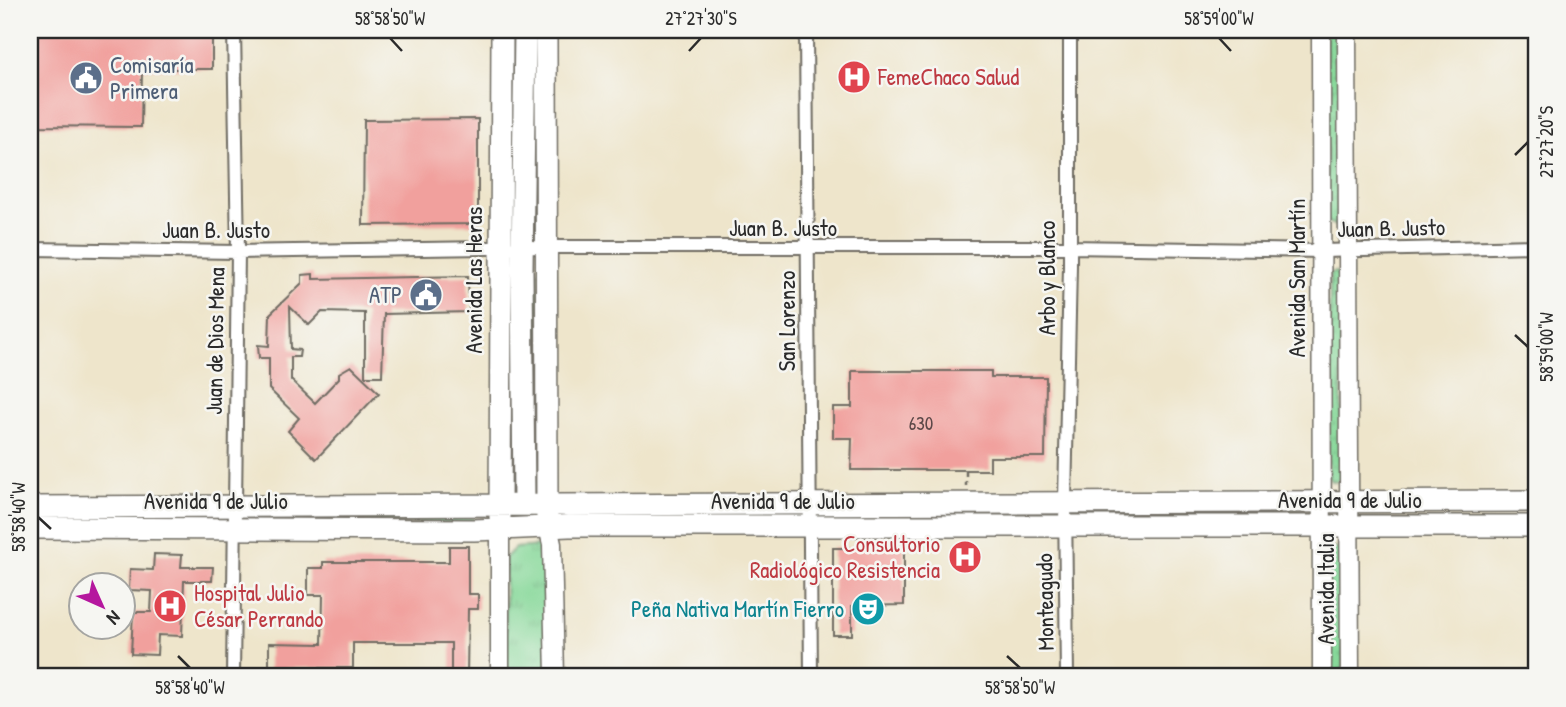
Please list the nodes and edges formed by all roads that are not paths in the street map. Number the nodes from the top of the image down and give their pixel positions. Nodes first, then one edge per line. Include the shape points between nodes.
1 (234, 30) edge
2 (502, 30) edge
3 (525, 30) edge
4 (546, 30) edge
5 (806, 30) edge
6 (1070, 30) edge
7 (1321, 30) edge
8 (1347, 30) edge
9 (1536, 246) edge
10 (546, 247) junction
11 (1068, 247) junction
12 (30, 249) edge
13 (499, 249) junction
14 (522, 249) junction
15 (808, 249) junction
16 (1350, 250) junction
17 (1322, 251) junction
18 (238, 252) junction
19 (1065, 501) junction
20 (1536, 501) edge
21 (1322, 502) junction
22 (1351, 502) junction
23 (524, 505) junction
24 (546, 505) junction
25 (809, 505) junction
26 (501, 506) junction
27 (30, 507) edge
28 (233, 517) junction
29 (1322, 526) junction
30 (1351, 526) junction
31 (1536, 526) edge
32 (30, 527) edge
33 (548, 527) junction
34 (808, 527) junction
35 (1065, 527) junction
36 (500, 529) junction
37 (233, 677) edge
38 (500, 677) edge
39 (555, 677) edge
40 (811, 677) edge
41 (1067, 677) edge
42 (1322, 677) edge
43 (1350, 677) edge

1 - 18 street, Juan de Dios Mena
2 - 13 main road, Avenida Las Heras
3 - 14 main road, Avenida Las Heras
4 - 10 main road
5 - 15 street, San Lorenzo
6 - 11 street, Arbo y Blanco
7 - 17 main road, Avenida San Martín
8 - 16 main road
9 - 16 street, Juan B. Justo
10 - 14 street, Juan B. Justo
10 - 15 street, Juan B. Justo
10 - 24 main road
11 - 15 street, Juan B. Justo
11 - 17 street, Juan B. Justo
11 - 19 street, Arbo y Blanco
12 - 18 street, Juan B. Justo
13 - 14 street, Juan B. Justo
13 - 18 street, Juan B. Justo
13 - 26 main road, Avenida Las Heras
14 - 23 main road, Avenida Las Heras
15 - 25 street, San Lorenzo
16 - 17 street, Juan B. Justo
16 - 22 main road
17 - 21 main road, Avenida San Martín
18 - 28 street, Juan de Dios Mena
19 - 21 main road, Avenida 9 de Julio
19 - 25 main road, Avenida 9 de Julio
19 - 35 street, Arbo y Blanco
20 - 22 main road, Avenida 9 de Julio
21 - 22 main road, Avenida 9 de Julio
21 - 29 main road, Avenida San Martín
22 - 30 main road, Avenida Italia
23 - 24 main road, Avenida 9 de Julio
23 - 26 main road, Avenida 9 de Julio
24 - 25 main road, Avenida 9 de Julio
24 - 33 main road
25 - 34 street, San Lorenzo
26 - 28 main road, Avenida 9 de Julio
26 - 36 main road, Avenida Las Heras
27 - 28 main road, Avenida 9 de Julio
28 - 32 main road, Avenida 9 de Julio
28 - 36 main road, Avenida 9 de Julio
28 - 37 street, Juan de Dios Mena
29 - 30 main road, Avenida 9 de Julio
29 - 35 main road, Avenida 9 de Julio
29 - 42 main road, Avenida Italia
30 - 31 main road, Avenida 9 de Julio
30 - 43 main road, Avenida Italia
33 - 34 main road, Avenida 9 de Julio
33 - 36 main road, Avenida 9 de Julio
33 - 39 main road
34 - 35 main road, Avenida 9 de Julio
34 - 40 street, San Lorenzo
35 - 41 street, Monteagudo
36 - 38 main road

